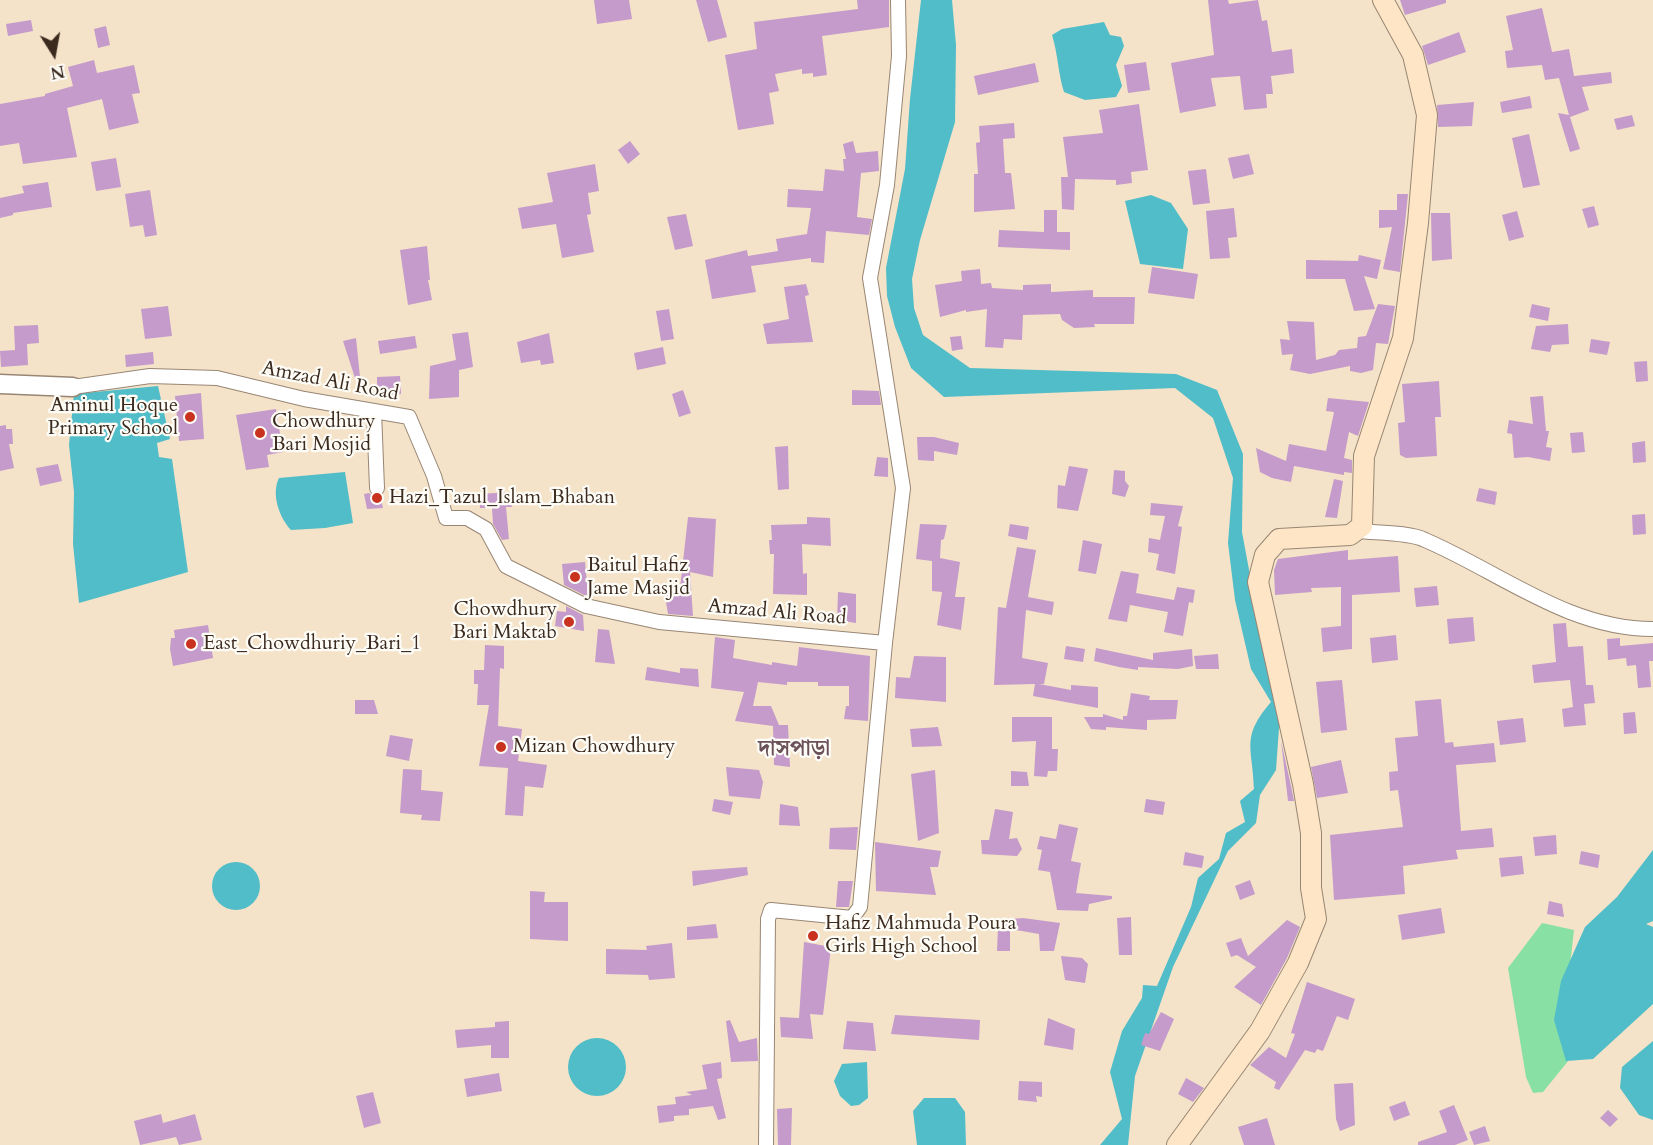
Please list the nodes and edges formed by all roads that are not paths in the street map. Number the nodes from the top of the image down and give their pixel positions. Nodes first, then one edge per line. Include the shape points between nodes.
1 (898, 0) edge
2 (1383, 0) edge
3 (0, 384) edge
4 (73, 387) joint
5 (374, 411) junction
6 (377, 488) dead end
7 (1358, 531) junction
8 (1653, 629) edge
9 (885, 643) junction
10 (766, 1145) edge
11 (1177, 1145) edge

1 - 9 street via 899,56 887,185 870,278 903,488
2 - 7 main road via 1413,55 1427,115 1418,223 1402,338 1364,456 1364,520
3 - 4 street
4 - 5 street, Amzad Ali Road via 150,376 217,378
5 - 6 street
5 - 9 street, Amzad Ali Road via 409,417 434,476 446,518 467,518 486,529 506,566 586,606 659,622
7 - 8 street via 1423,538 1539,601 1617,626
7 - 11 main road via 1350,535 1279,539 1265,555 1258,589 1303,784 1311,833 1311,888 1316,919 1298,963 1260,1031
9 - 10 street via 860,907 852,918 771,910 768,919

